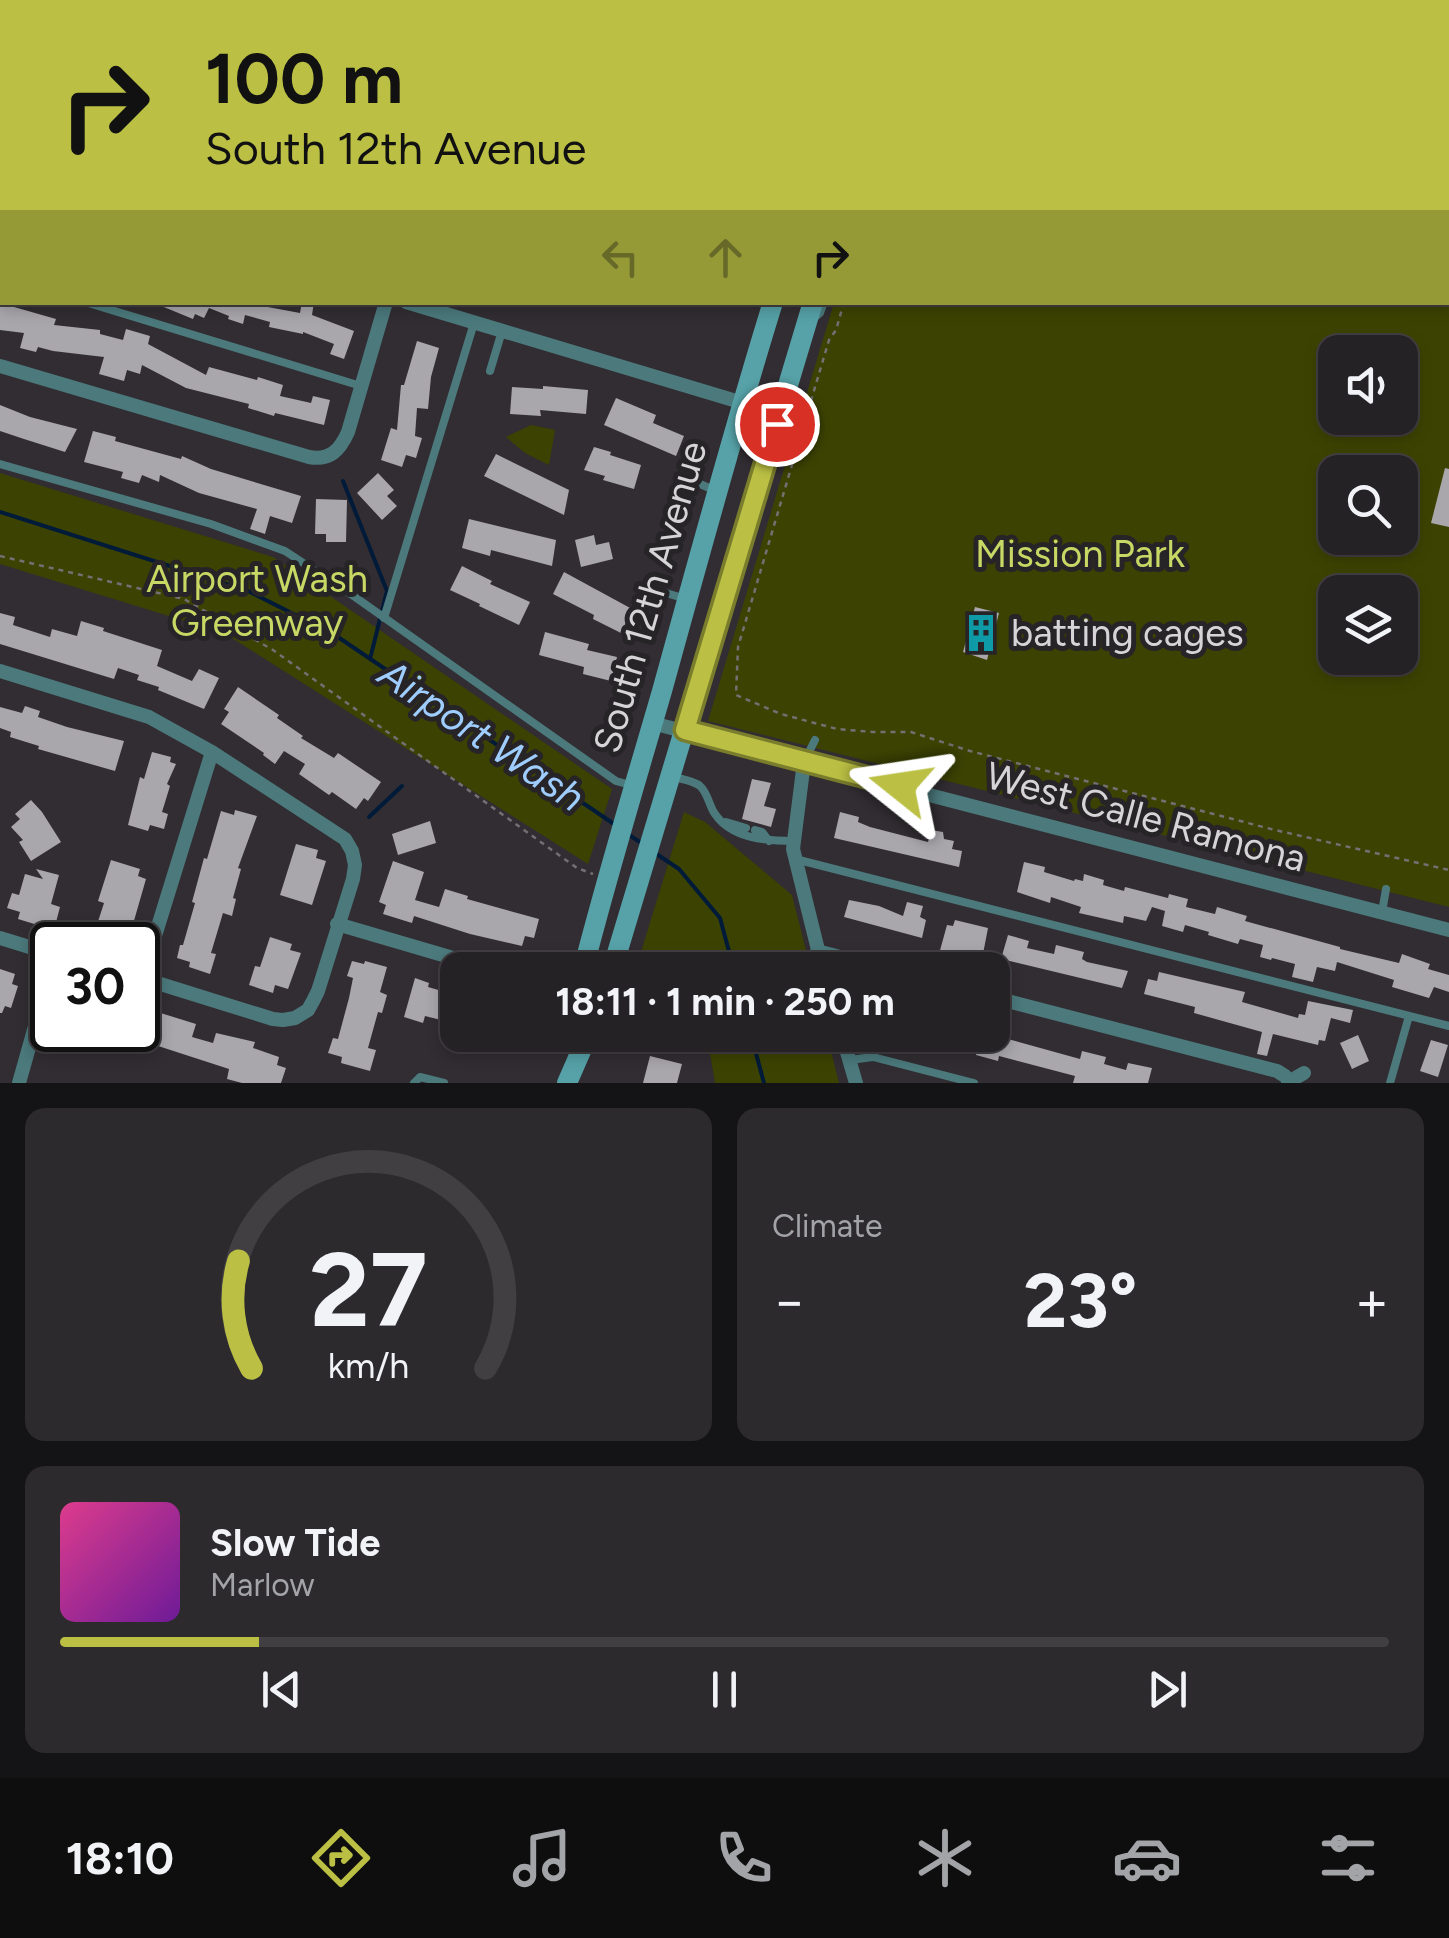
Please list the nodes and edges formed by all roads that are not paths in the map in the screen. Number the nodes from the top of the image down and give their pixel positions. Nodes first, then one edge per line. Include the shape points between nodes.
1 (95, 305) edge
2 (385, 305) edge
3 (416, 305) edge
4 (772, 305) edge
5 (812, 305) edge
6 (823, 305) edge
7 (474, 322) junction
8 (806, 324) junction
9 (502, 331) junction
10 (0, 366) edge
11 (490, 371) dead end
12 (361, 386) junction
13 (742, 403) junction
14 (780, 414) junction
15 (0, 464) edge
16 (686, 478) dead end
17 (717, 491) junction
18 (652, 589) dead end
19 (688, 600) junction
20 (384, 618) junction
21 (0, 671) edge
22 (652, 723) junction
23 (685, 730) junction
24 (815, 740) dead end
25 (212, 752) junction
26 (804, 762) junction
27 (670, 776) junction
28 (631, 794) junction
29 (722, 821) junction
30 (769, 841) junction
31 (794, 841) junction
32 (795, 859) junction
33 (1386, 889) dead end
34 (1382, 912) junction
35 (158, 922) edge
36 (337, 924) junction
37 (1449, 930) edge
38 (0, 938) edge
39 (30, 947) edge
40 (817, 951) joint
41 (588, 952) edge
42 (617, 952) edge
43 (821, 952) edge
44 (440, 954) edge
45 (160, 984) edge
46 (1010, 1002) edge
47 (1409, 1016) junction
48 (1449, 1026) edge
49 (30, 1046) edge
50 (571, 1052) edge
51 (581, 1052) edge
52 (847, 1052) edge
53 (850, 1060) junction
54 (1304, 1073) dead end
55 (568, 1082) edge
56 (1290, 1082) edge
57 (20, 1083) edge
58 (414, 1083) edge
59 (444, 1083) edge
60 (856, 1083) edge
61 (974, 1083) edge
62 (1390, 1083) edge

1 - 12 lane
2 - 12 street
3 - 7 street
4 - 13 main road, South 12th Avenue
5 - 8 main road, South 12th Avenue
6 - 8 lane
7 - 9 street
7 - 20 lane
8 - 14 main road, South 12th Avenue
9 - 11 lane
9 - 13 street
10 - 12 street via 333,461
13 - 14 street
13 - 17 main road, South 12th Avenue
14 - 23 main road, South 12th Avenue
15 - 20 lane via 285,551
16 - 17 lane
17 - 19 main road, South 12th Avenue
18 - 19 lane
19 - 22 main road, South 12th Avenue
20 - 28 lane
21 - 25 street via 149,718
22 - 23 street, West Calle Ramona
22 - 28 main road, South 12th Avenue
23 - 26 street, West Calle Ramona
23 - 27 main road, South 12th Avenue
24 - 26 lane
25 - 35 street
25 - 36 street via 345,839 355,865
26 - 31 street
26 - 34 street, West Calle Ramona
27 - 29 lane via 698,784
27 - 42 main road, South 12th Avenue
28 - 41 main road, South 12th Avenue
29 - 30 lane
29 - 30 lane via 762,832
30 - 31 lane
31 - 32 street
32 - 40 street
32 - 47 lane
33 - 34 lane
34 - 37 street, West Calle Ramona
36 - 44 street
36 - 45 street via 318,991 297,1022
38 - 39 street
40 - 43 street
46 - 56 street via 1277,1071
47 - 48 lane
47 - 62 lane
49 - 57 street
50 - 55 main road
51 - 55 main road
52 - 53 street
53 - 60 street
53 - 61 lane via 873,1057
54 - 56 street
58 - 59 lane via 420,1076

